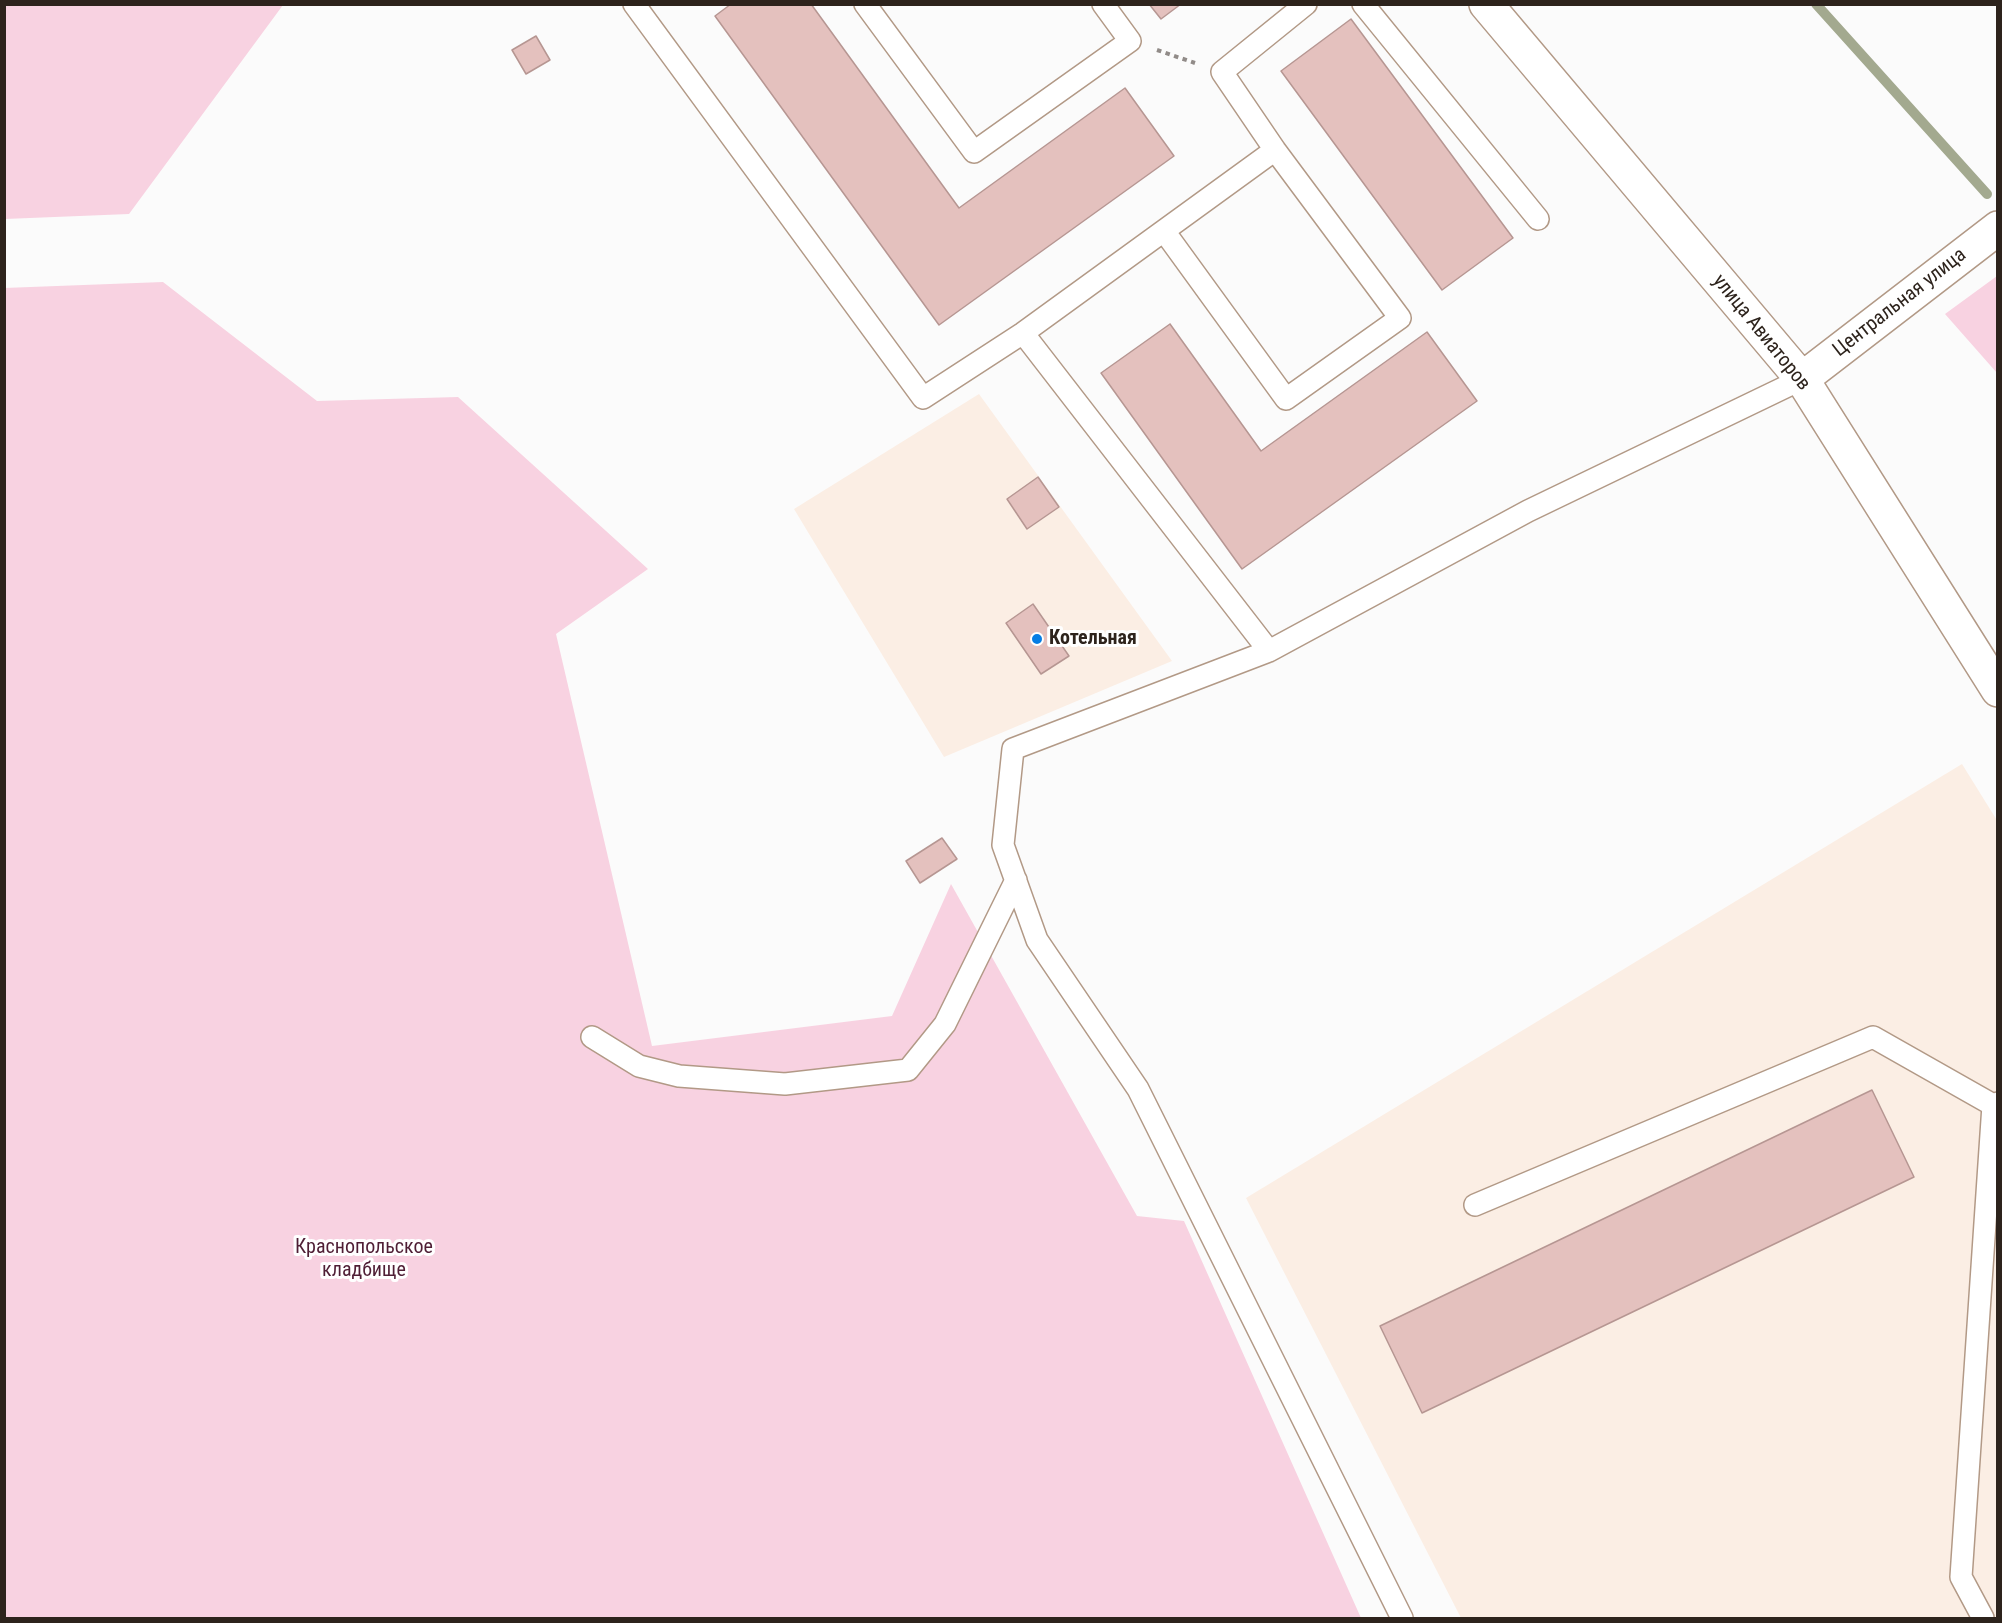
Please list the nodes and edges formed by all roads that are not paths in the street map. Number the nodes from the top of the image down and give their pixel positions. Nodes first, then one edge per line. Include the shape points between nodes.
1 (634, 4) edge
2 (865, 4) edge
3 (1103, 4) edge
4 (1306, 4) edge
5 (1363, 4) edge
6 (1486, 4) edge
7 (1275, 150) junction
8 (1538, 219) dead end
9 (1998, 228) edge
10 (1164, 231) junction
11 (1023, 333) junction
12 (1802, 379) junction
13 (1269, 651) junction
14 (1998, 690) edge
15 (1016, 880) junction
16 (592, 1037) dead end
17 (1995, 1104) edge
18 (1476, 1205) dead end
19 (1402, 1618) edge
20 (1983, 1618) edge

1 - 11 lane via 923,398
2 - 3 lane via 974,152 1130,41
4 - 7 lane via 1222,72
5 - 8 lane
6 - 12 street, улица Авиаторов
7 - 10 lane
7 - 10 lane via 1400,318 1286,399
9 - 12 street, Центральная улица
10 - 11 lane
11 - 13 lane
12 - 13 lane via 1528,511
12 - 14 street, улица Авиаторов
13 - 15 lane via 1013,749 1003,845
15 - 16 lane via 945,1024 908,1070 785,1084 679,1076 639,1066
15 - 19 lane via 1037,940 1138,1089
17 - 18 lane via 1873,1037
17 - 20 lane via 1961,1576

